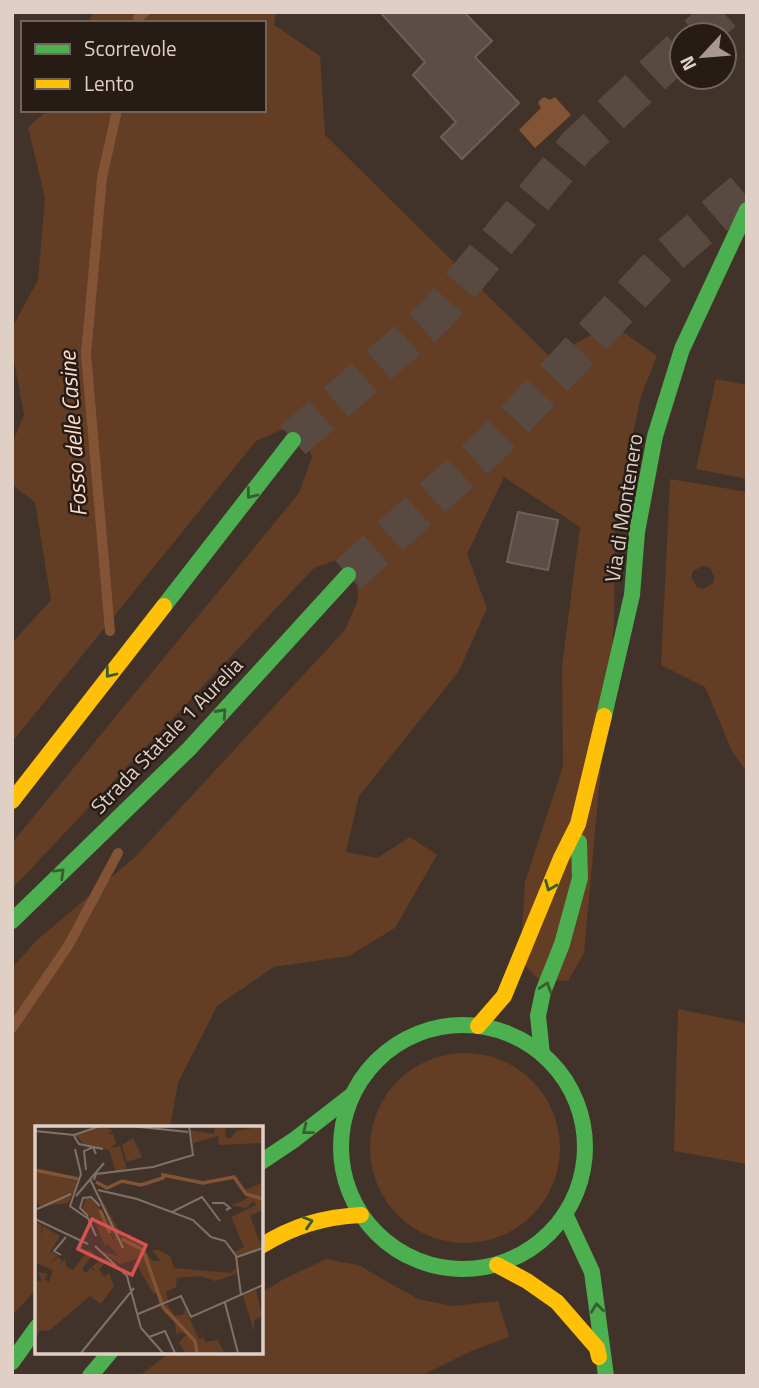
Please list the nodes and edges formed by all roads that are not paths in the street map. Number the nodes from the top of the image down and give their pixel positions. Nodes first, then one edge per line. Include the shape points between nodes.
1 (747, 210) edge
2 (293, 440) tunnel mouth
3 (348, 575) tunnel mouth
4 (12, 801) edge
5 (578, 824) junction
6 (12, 922) edge
7 (478, 1026) junction
8 (542, 1054) junction
9 (352, 1095) junction
10 (262, 1162) edge
11 (565, 1214) junction
12 (361, 1215) junction
13 (262, 1245) edge
14 (496, 1265) junction
15 (35, 1330) edge
16 (109, 1353) edge
17 (12, 1362) edge
18 (90, 1376) edge
19 (605, 1376) edge

1 - 5 main road, Via di Montenero via 682,349 655,436 637,532 632,595
2 -> 4 main road
6 -> 3 main road, Strada Statale 1 Aurelia via 189,749
5 -> 7 main road, Via di Montenero via 504,996
8 -> 5 main road, Via di Montenero via 538,1016 543,992 580,877
7 - 8 main road via 512,1036
7 - 9 main road via 448,1025 418,1033 391,1048 369,1069
8 - 11 main road via 572,1093 585,1142 577,1192
9 -> 10 main road
9 - 12 main road via 343,1125 341,1156
11 - 14 main road via 547,1236
19 -> 11 main road via 592,1272
13 -> 12 main road via 308,1221
12 - 14 main road via 382,1238 417,1259 466,1269
14 - 19 main road via 557,1302 597,1348
15 - 17 main road
16 - 18 main road

